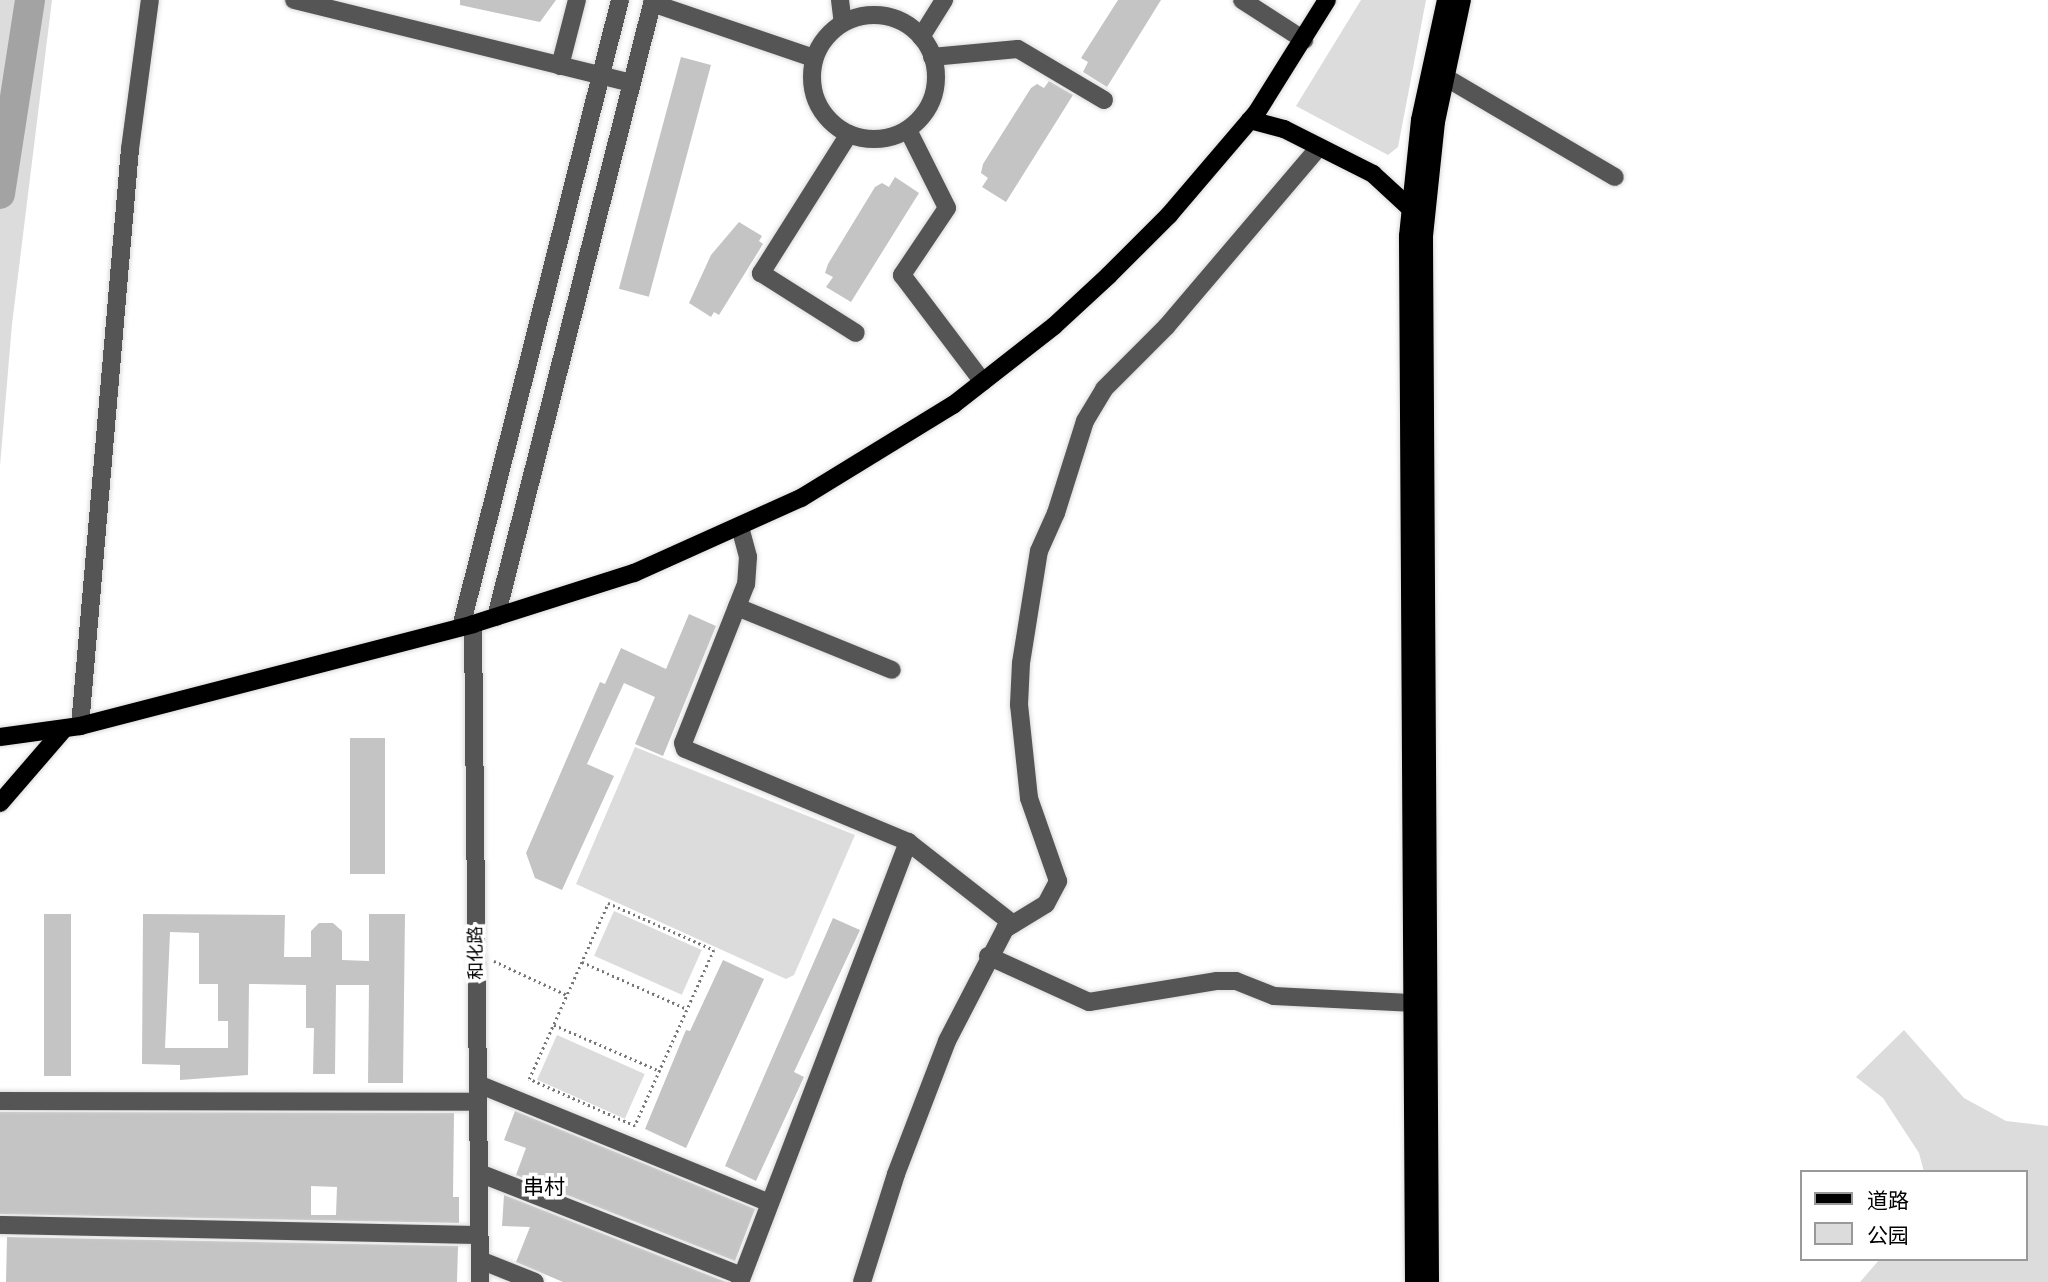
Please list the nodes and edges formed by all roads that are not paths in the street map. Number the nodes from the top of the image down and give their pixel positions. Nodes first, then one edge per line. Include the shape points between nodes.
1 (150, 0) edge
2 (295, 0) edge
3 (578, 0) edge
4 (620, 0) edge
5 (840, 0) edge
6 (944, 0) edge
7 (1242, 0) edge
8 (1327, 0) edge
9 (1446, 0) edge
10 (1462, 0) edge
11 (653, 1) edge
12 (844, 23) junction
13 (921, 37) junction
14 (1304, 40) junction
15 (932, 57) junction
16 (814, 58) junction
17 (560, 66) junction
18 (600, 76) junction
19 (1445, 77) junction
20 (631, 83) junction
21 (1104, 100) dead end
22 (1250, 120) junction
23 (908, 130) junction
24 (849, 135) junction
25 (1319, 147) junction
26 (1615, 177) dead end
27 (1410, 208) junction
28 (856, 333) dead end
29 (983, 382) junction
30 (740, 527) junction
31 (737, 607) junction
32 (496, 617) junction
33 (467, 626) junction
34 (892, 670) dead end
35 (71, 728) junction
36 (4, 741) edge
37 (0, 803) edge
38 (908, 842) junction
39 (1013, 924) junction
40 (988, 956) junction
41 (1410, 1003) junction
42 (478, 1084) junction
43 (0, 1101) edge
44 (478, 1102) junction
45 (479, 1173) junction
46 (770, 1203) junction
47 (0, 1226) edge
48 (479, 1235) junction
49 (480, 1261) junction
50 (741, 1279) edge
51 (480, 1282) edge
52 (535, 1282) edge
53 (862, 1282) edge
54 (1414, 1282) edge
55 (1430, 1282) edge

1 - 35 street via 130,149
2 - 17 street
3 - 17 street
4 - 18 street, 和化路
5 - 12 street
6 - 13 street
7 - 14 street
8 - 14 main road
9 - 27 main road via 1420,120
10 - 19 main road
11 - 16 street
11 - 20 street
12 - 13 street via 860,16 886,16
12 - 16 street via 827,36
13 - 15 street
14 - 22 main road
15 - 21 street via 1018,49
15 - 23 street via 934,94 924,114
16 - 24 street via 812,84 819,108
17 - 18 street
18 - 20 street
18 - 33 street, 和化路
19 - 26 street
19 - 55 main road via 1427,186 1424,236
20 - 32 street
22 - 25 main road via 1284,129
22 - 29 main road via 1170,215 1109,275
23 - 24 street via 875,140
23 - 29 street via 947,208 902,275
24 - 28 street via 761,273
25 - 27 main road via 1373,174
25 - 39 street via 1166,327 1104,389 1085,421 1039,551 1021,663 1019,705 1029,797 1058,881 1046,904
27 - 41 main road
29 - 30 main road via 887,447
30 - 31 street via 749,568
30 - 32 main road via 634,573
31 - 34 street
31 - 38 street via 683,743 685,749
32 - 33 main road
33 - 35 main road
33 - 42 street, 和化路
35 - 36 main road
35 - 37 main road
38 - 39 street
38 - 46 street
39 - 40 street
40 - 41 street via 1089,1002 1236,981 1274,996
40 - 53 street via 938,1061
41 - 54 main road
42 - 44 street, 和化路
42 - 46 street
43 - 44 street
44 - 45 street, 和化路
45 - 48 street, 和化路
45 - 50 street
46 - 50 street
47 - 48 street
48 - 49 street, 和化路
49 - 51 street, 和化路
49 - 52 street

